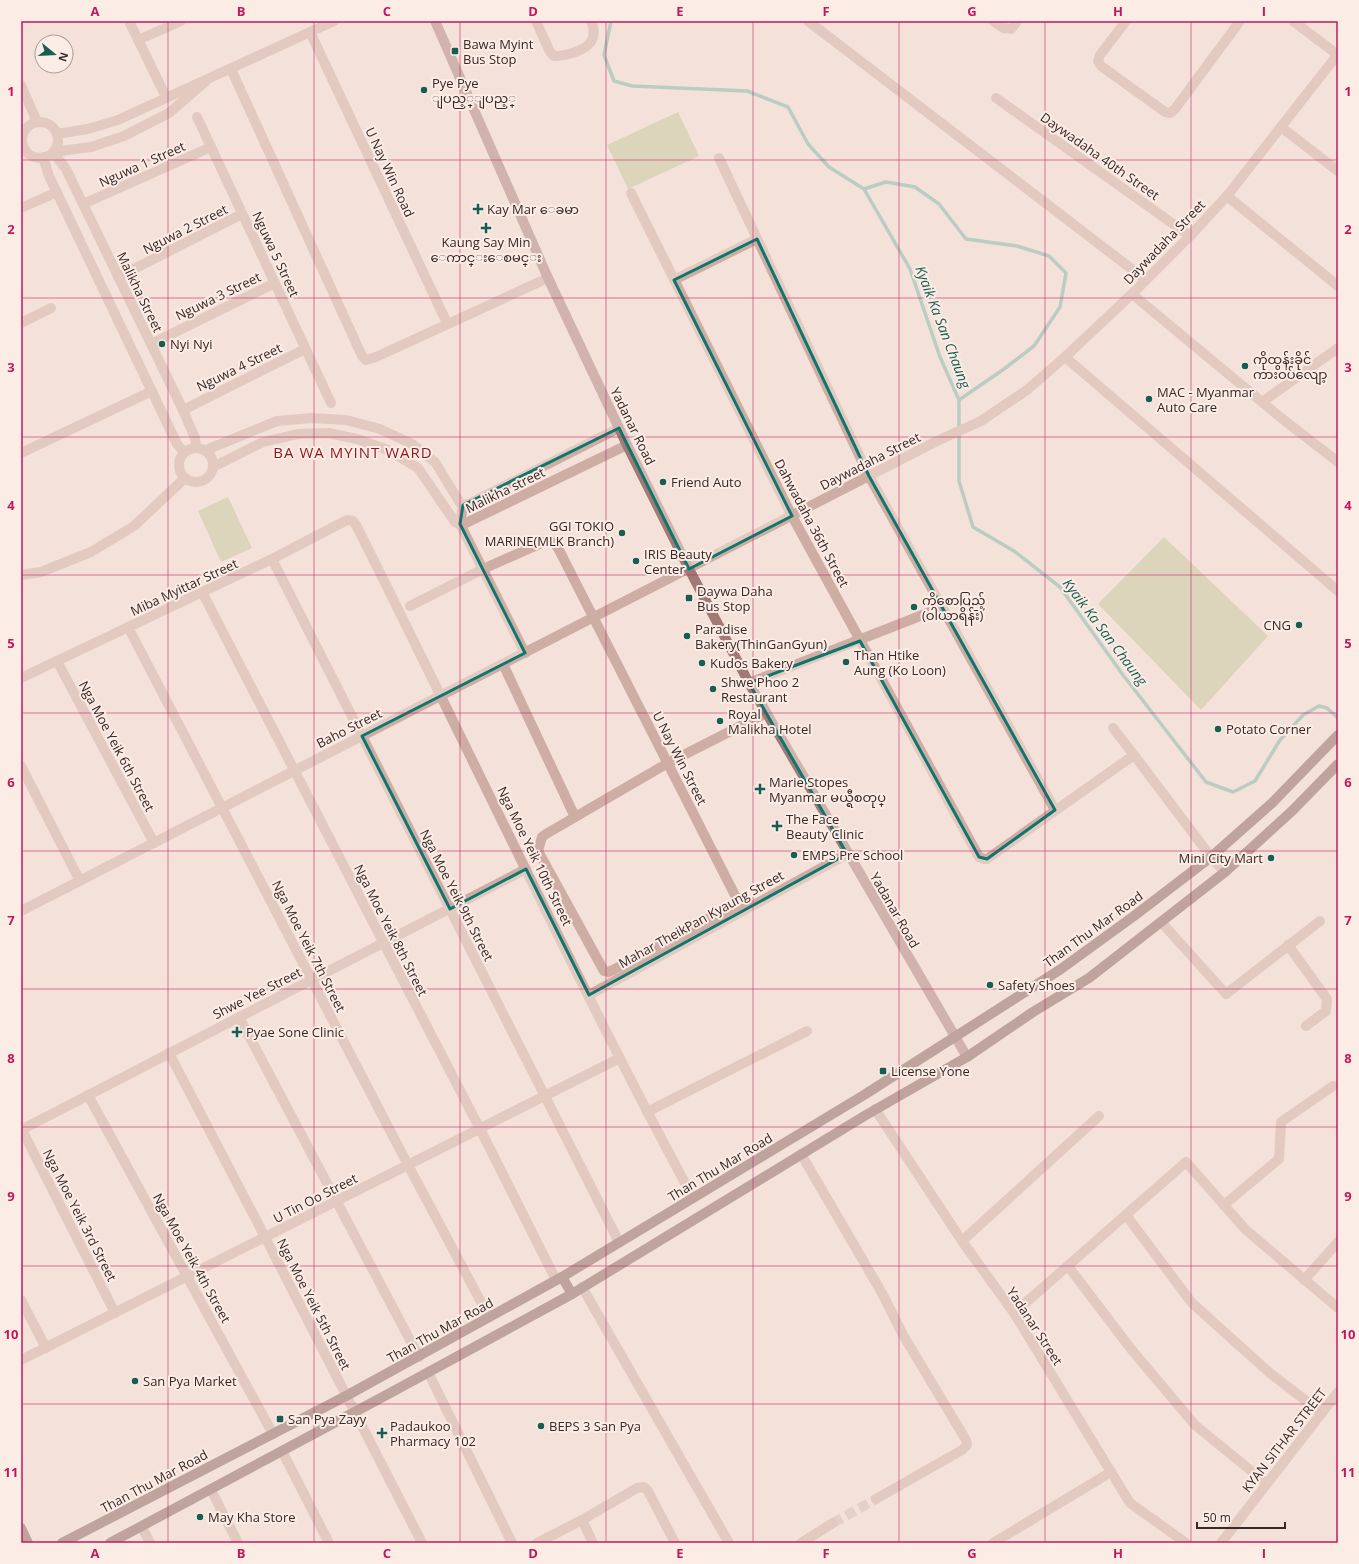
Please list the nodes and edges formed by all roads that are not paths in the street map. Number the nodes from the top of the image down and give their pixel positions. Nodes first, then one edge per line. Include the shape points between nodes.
1 (129, 21) edge
2 (182, 21) edge
3 (334, 21) edge
4 (435, 21) edge
5 (536, 21) edge
6 (591, 21) edge
7 (808, 21) edge
8 (993, 21) edge
9 (1017, 21) edge
10 (1126, 21) edge
11 (1240, 21) edge
12 (1293, 21) edge
13 (310, 32) junction
14 (138, 40) junction
15 (1338, 55) edge
16 (231, 70) junction
17 (205, 82) junction
18 (21, 85) edge
19 (166, 97) junction
20 (996, 98) dead end
21 (197, 117) dead end
22 (37, 122) junction
23 (1281, 127) junction
24 (23, 130) edge
25 (57, 134) junction
26 (22, 146) edge
27 (212, 147) junction
28 (53, 152) junction
29 (43, 157) junction
30 (719, 158) dead end
31 (1338, 171) edge
32 (57, 192) junction
33 (631, 193) dead end
34 (1226, 196) junction
35 (83, 204) junction
36 (21, 208) edge
37 (242, 214) junction
38 (1190, 236) junction
39 (757, 239) junction
40 (118, 277) junction
41 (548, 278) junction
42 (674, 280) junction
43 (1146, 280) junction
44 (275, 283) junction
45 (1338, 286) edge
46 (1132, 294) junction
47 (51, 308) dead end
48 (21, 322) edge
49 (447, 323) junction
50 (151, 344) junction
51 (1338, 348) edge
52 (306, 349) junction
53 (1065, 357) junction
54 (152, 390) junction
55 (1262, 402) junction
56 (331, 403) dead end
57 (183, 410) junction
58 (619, 428) junction
59 (627, 445) junction
60 (201, 449) junction
61 (184, 452) junction
62 (21, 453) edge
63 (1338, 462) edge
64 (213, 467) junction
65 (869, 476) junction
66 (185, 478) junction
67 (463, 505) junction
68 (792, 516) junction
69 (460, 524) junction
70 (356, 525) joint
71 (272, 559) junction
72 (483, 569) junction
73 (689, 569) junction
74 (21, 575) edge
75 (1338, 590) edge
76 (202, 592) junction
77 (410, 606) dead end
78 (943, 607) junction
79 (593, 618) junction
80 (128, 627) junction
81 (860, 640) junction
82 (525, 653) junction
83 (57, 661) junction
84 (503, 664) junction
85 (21, 678) edge
86 (748, 683) junction
87 (442, 696) junction
88 (766, 713) junction
89 (1113, 728) dead end
90 (1338, 735) edge
91 (362, 736) junction
92 (1134, 755) junction
93 (668, 763) junction
94 (1338, 764) edge
95 (21, 766) edge
96 (295, 771) junction
97 (222, 808) junction
98 (1055, 810) junction
99 (575, 817) junction
100 (154, 843) junction
101 (847, 854) junction
102 (1211, 857) junction
103 (526, 869) junction
104 (1225, 872) junction
105 (80, 881) junction
106 (741, 906) junction
107 (450, 909) junction
108 (21, 911) edge
109 (1320, 921) dead end
110 (1162, 923) junction
111 (383, 943) junction
112 (1288, 945) junction
113 (312, 980) junction
114 (589, 995) junction
115 (239, 1017) junction
116 (1306, 1026) dead end
117 (807, 1031) dead end
118 (954, 1037) junction
119 (169, 1053) junction
120 (966, 1057) junction
121 (620, 1058) junction
122 (1333, 1086) dead end
123 (88, 1095) junction
124 (545, 1096) junction
125 (875, 1109) junction
126 (647, 1112) junction
127 (1099, 1116) dead end
128 (21, 1129) edge
129 (480, 1129) junction
130 (801, 1154) junction
131 (408, 1165) junction
132 (693, 1198) junction
133 (337, 1201) junction
134 (1224, 1205) junction
135 (1126, 1215) junction
136 (265, 1237) junction
137 (962, 1241) junction
138 (619, 1242) junction
139 (1338, 1242) edge
140 (1068, 1266) junction
141 (187, 1277) junction
142 (559, 1278) junction
143 (1304, 1280) junction
144 (582, 1287) junction
145 (572, 1294) junction
146 (21, 1300) edge
147 (1338, 1308) edge
148 (116, 1313) junction
149 (1014, 1313) junction
150 (489, 1317) junction
151 (46, 1348) junction
152 (419, 1357) junction
153 (21, 1360) edge
154 (428, 1372) junction
155 (1338, 1392) edge
156 (346, 1396) junction
157 (354, 1412) junction
158 (1322, 1412) junction
159 (273, 1434) junction
160 (282, 1451) junction
161 (1111, 1472) junction
162 (1266, 1483) junction
163 (211, 1490) junction
164 (876, 1499) tunnel mouth
165 (582, 1520) junction
166 (833, 1523) tunnel mouth
167 (142, 1527) junction
168 (21, 1528) edge
169 (28, 1543) edge
170 (62, 1543) edge
171 (110, 1543) edge
172 (150, 1543) edge
173 (238, 1543) edge
174 (329, 1543) edge
175 (422, 1543) edge
176 (512, 1543) edge
177 (537, 1543) edge
178 (593, 1543) edge
179 (675, 1543) edge
180 (729, 1543) edge
181 (801, 1543) edge
182 (993, 1543) edge
183 (1186, 1543) edge
184 (1221, 1543) edge

1 - 14 street
2 - 14 street
3 - 13 street
4 - 41 main road, Yadanar Road
5 - 6 street via 554,56 576,51 588,45 594,37
7 - 43 street
8 - 9 street via 1003,28 1011,29
10 - 11 street via 1098,61 1108,71 1170,114
12 - 15 street
13 - 16 street
13 - 49 street, U Nay Win Road
14 - 19 street
15 - 23 street, Daywadaha Street
16 - 17 street
16 - 49 street via 362,356 366,360 376,357
17 - 19 street
17 - 28 street via 169,113 124,136 91,147
18 - 22 street
19 - 25 street via 118,120 88,129
20 - 38 street, Daywadaha 40th Street
21 - 27 street, Nguwa 5 Street
22 - 24 street
22 - 25 street via 47,123
23 - 31 street
23 - 34 street, Daywadaha Street
24 - 26 street
25 - 28 street via 58,143
26 - 29 street via 31,155
27 - 35 street, Nguwa 1 Street
27 - 37 street, Nguwa 5 Street
28 - 29 street
28 - 35 street, Malikha Street via 66,169
29 - 32 street
30 - 39 street
32 - 36 street
32 - 54 street
33 - 42 street, Dahwadaha 36th Street
34 - 38 street, Daywadaha Street
34 - 45 street
35 - 40 street, Malikha Street
37 - 40 street, Nguwa 2 Street
37 - 44 street, Nguwa 5 Street
38 - 43 street, Daywadaha Street
39 - 42 street
39 - 65 street
40 - 50 street, Malikha Street
41 - 49 street
41 - 58 main road, Yadanar Road
42 - 68 street, Dahwadaha 36th Street
43 - 46 street, Daywadaha Street
44 - 50 street, Nguwa 3 Street
44 - 52 street, Nguwa 5 Street
46 - 53 street, Daywadaha Street
46 - 55 street
47 - 48 street
50 - 57 street, Malikha Street
51 - 55 street
52 - 56 street, Nguwa 5 Street
52 - 57 street, Nguwa 4 Street
53 - 65 street, Daywadaha Street via 1027,390 981,421
53 - 75 street
54 - 61 street via 177,444
54 - 62 street
55 - 63 street
57 - 60 street, Malikha Street
58 - 59 main road, Yadanar Road
58 - 67 street, Malikha street
59 - 69 street, Malikha street
59 - 73 main road, Yadanar Road
60 - 61 street via 190,448
60 - 64 street via 212,461
60 - 67 street, Malikha street via 277,421 311,418 346,420 380,429 412,444 435,462
61 - 66 street via 179,468
64 - 66 street via 204,480 194,482
64 - 69 street, Malikha street via 263,442 298,434 329,433 357,439 388,450 418,468
65 - 68 street, Daywadaha Street
65 - 78 street
66 - 74 street via 134,526 91,552 41,572
67 - 69 street
68 - 73 street, Daywadaha Street
68 - 81 street, Dahwadaha 36th Street
69 - 72 street
70 - 71 street, Miba Myittar Street via 348,520
70 - 87 street, Nga Moe Yeik 10th Street
71 - 76 street, Miba Myittar Street
71 - 91 street, Nga Moe Yeik 9th Street
72 - 77 street
72 - 79 street, U Nay Win Street via 550,541 558,548
72 - 82 street
73 - 79 street, Baho Street
73 - 86 main road, Yadanar Road
76 - 80 street, Miba Myittar Street
76 - 96 street, Nga Moe Yeik 8th Street
78 - 81 street
78 - 98 street
79 - 82 street, Baho Street
79 - 93 street, U Nay Win Street
80 - 83 street, Miba Myittar Street
80 - 97 street, Nga Moe Yeik 7th Street
81 - 86 street
81 - 98 street, Dahwadaha 36th Street via 981,859 987,859
82 - 84 street, Baho Street
83 - 85 street, Miba Myittar Street
83 - 100 street, Nga Moe Yeik 6th Street
84 - 87 street, Baho Street
84 - 99 street
86 - 88 main road, Yadanar Road
87 - 91 street, Baho Street
87 - 103 street, Nga Moe Yeik 10th Street
88 - 93 street
88 - 101 main road, Yadanar Road
89 - 92 street
90 - 102 main road, Than Thu Mar Road via 1272,803
91 - 96 street, Baho Street
91 - 107 street, Nga Moe Yeik 9th Street
92 - 98 street
92 - 102 street
93 - 99 street
93 - 106 street, U Nay Win Street
94 - 104 main road via 1292,811
95 - 105 street
96 - 97 street, Baho Street
96 - 111 street, Nga Moe Yeik 8th Street
97 - 100 street, Baho Street
97 - 113 street, Nga Moe Yeik 7th Street
99 - 106 street via 542,837 538,851 604,971 614,970
100 - 105 street, Baho Street
101 - 106 street, Mahar TheikPan Kyaung Street
101 - 118 main road, Yadanar Road
102 - 104 street
102 - 118 main road, Than Thu Mar Road via 1061,970
103 - 107 street, Shwe Yee Street
103 - 114 street, Nga Moe Yeik 10th Street
104 - 110 main road
105 - 108 street, Baho Street
106 - 114 street, Mahar TheikPan Kyaung Street
107 - 111 street, Shwe Yee Street
107 - 124 street, Nga Moe Yeik 9th Street
109 - 112 street
110 - 112 street via 1226,994
110 - 120 main road via 1089,978
111 - 113 street, Shwe Yee Street
111 - 129 street, Nga Moe Yeik 8th Street
112 - 116 street via 1327,1000 1326,1011
113 - 115 street, Shwe Yee Street
113 - 131 street, Nga Moe Yeik 7th Street
114 - 121 street, Nga Moe Yeik 10th Street
115 - 119 street, Shwe Yee Street
115 - 133 street
117 - 126 street
118 - 120 main road, Yadanar Road
118 - 132 main road, Than Thu Mar Road
119 - 123 street, Shwe Yee Street
119 - 136 street, Nga Moe Yeik 5th Street
120 - 125 main road
121 - 124 street, U Tin Oo Street
121 - 126 street, Nga Moe Yeik 10th Street
122 - 134 street via 1281,1122 1279,1159
123 - 128 street, Shwe Yee Street
123 - 141 street, Nga Moe Yeik 4th Street
124 - 129 street, U Tin Oo Street
124 - 138 street, Nga Moe Yeik 9th Street
125 - 130 main road
125 - 137 street, Yadanar Street
126 - 132 street, Nga Moe Yeik 10th Street
127 - 137 street
128 - 148 street, Nga Moe Yeik 3rd Street
129 - 131 street, U Tin Oo Street
129 - 142 street, Nga Moe Yeik 8th Street
130 - 144 main road
130 - 164 street via 903,1335 966,1440 962,1450
131 - 133 street, U Tin Oo Street
131 - 150 street, Nga Moe Yeik 7th Street
132 - 138 main road, Than Thu Mar Road
133 - 136 street, U Tin Oo Street
133 - 152 street
134 - 135 street via 1186,1162
134 - 143 street via 1246,1230
135 - 140 street
135 - 158 street via 1192,1303 1271,1374
136 - 141 street, U Tin Oo Street
136 - 156 street, Nga Moe Yeik 5th Street
137 - 149 street, Yadanar Street
138 - 142 main road, Than Thu Mar Road
139 - 143 street
140 - 149 street
140 - 162 street via 1131,1349 1195,1425
141 - 148 street, U Tin Oo Street
141 - 159 street, Nga Moe Yeik 4th Street
142 - 145 main road
142 - 150 main road, Than Thu Mar Road
143 - 147 street
144 - 145 main road
144 - 180 street
145 - 154 main road
146 - 151 street
148 - 151 street, U Tin Oo Street
149 - 161 street, Yadanar Street
150 - 152 main road, Than Thu Mar Road
151 - 153 street, U Tin Oo Street
152 - 156 main road, Than Thu Mar Road
154 - 157 main road
154 - 176 street
155 - 158 street, KYAN SITHAR STREET
156 - 157 street, Nga Moe Yeik 5th Street
156 - 159 main road, Than Thu Mar Road
157 - 160 main road
157 - 175 street, Nga Moe Yeik 5th Street
158 - 162 street, KYAN SITHAR STREET
159 - 170 main road, Than Thu Mar Road
160 - 163 main road
160 - 174 street
161 - 182 street
161 - 183 street, Yadanar Street via 1130,1503
162 - 184 street, KYAN SITHAR STREET
163 - 167 main road
163 - 173 street
165 - 177 street
165 - 178 street
165 - 179 street via 637,1488 644,1487
166 - 181 street
167 - 171 main road
167 - 172 street
168 - 169 main road

